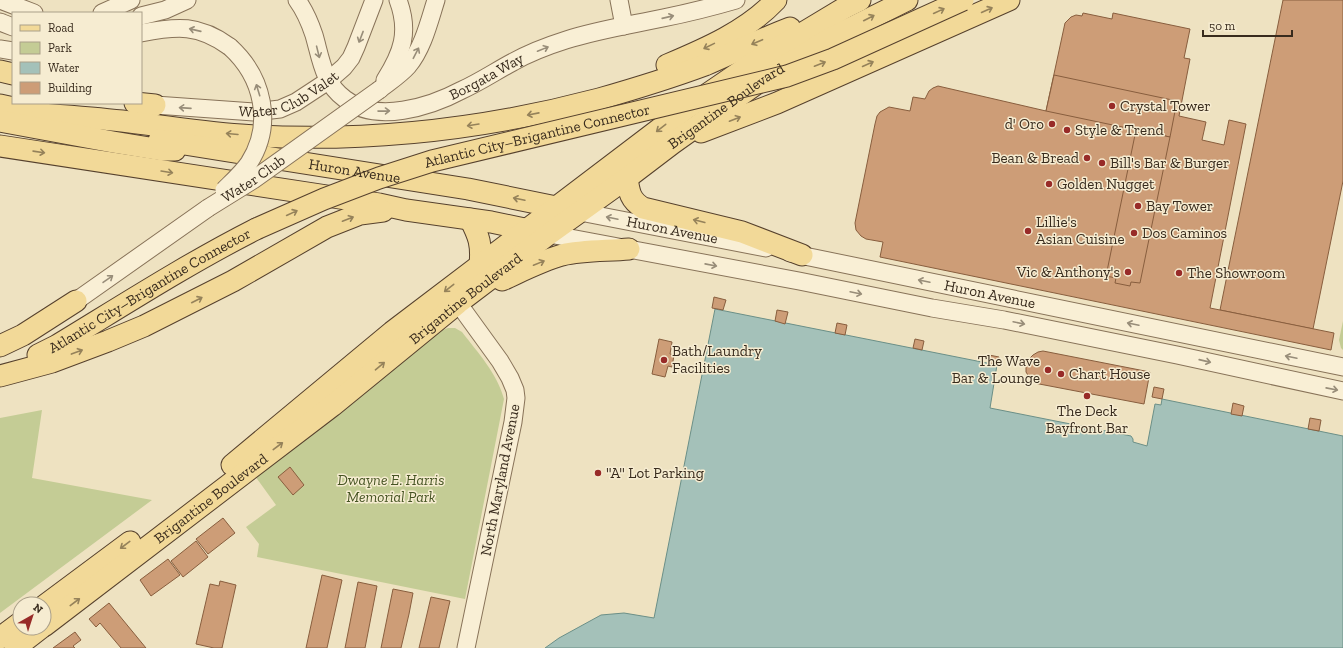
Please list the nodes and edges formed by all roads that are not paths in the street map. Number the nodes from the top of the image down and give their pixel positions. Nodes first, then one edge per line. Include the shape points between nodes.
1 (0, 0) edge
2 (131, 0) edge
3 (187, 0) edge
4 (297, 0) edge
5 (374, 0) edge
6 (436, 0) edge
7 (619, 0) edge
8 (736, 0) edge
9 (776, 0) edge
10 (907, 0) edge
11 (963, 0) edge
12 (1010, 0) edge
13 (399, 2) edge
14 (853, 3) edge
15 (32, 12) edge
16 (104, 12) edge
17 (142, 16) edge
18 (0, 22) edge
19 (624, 26) junction
20 (12, 27) edge
21 (142, 33) edge
22 (0, 48) edge
23 (12, 50) edge
24 (0, 71) edge
25 (12, 74) edge
26 (328, 81) junction
27 (0, 86) edge
28 (12, 88) edge
29 (379, 90) junction
30 (144, 103) edge
31 (0, 105) edge
32 (555, 110) junction
33 (42, 114) junction
34 (0, 121) edge
35 (673, 143) junction
36 (0, 146) edge
37 (219, 150) junction
38 (626, 178) junction
39 (557, 207) junction
40 (208, 208) junction
41 (406, 210) junction
42 (580, 212) junction
43 (470, 219) junction
44 (526, 230) junction
45 (549, 234) junction
46 (629, 249) junction
47 (802, 255) junction
48 (480, 265) junction
49 (462, 300) junction
50 (76, 301) junction
51 (0, 328) edge
52 (0, 346) edge
53 (1343, 368) edge
54 (0, 375) edge
55 (1343, 391) edge
56 (326, 398) junction
57 (52, 600) edge
58 (52, 620) edge
59 (12, 629) edge
60 (31, 636) edge
61 (0, 638) edge
62 (15, 648) edge
63 (466, 648) edge

1 - 15 street
2 - 16 street
3 - 17 street
4 -> 26 street, Borgata Way via 314,34 321,65
5 -> 26 street, Water Club Valet via 351,58
29 -> 6 street, Water Club via 412,61
7 - 19 street
19 -> 8 street, Borgata Way
9 -> 32 main road via 750,22 707,47 599,89
35 -> 10 main road, Brigantine Boulevard via 766,77 833,37
54 -> 11 main road, Atlantic City–Brigantine Connector, bridge via 56,346 198,259 256,229 324,199 432,161 787,76 833,60
35 -> 12 main road via 777,104
13 - 29 street via 405,25 403,42 394,67
14 -> 32 main road, Atlantic City–Brigantine Connector via 657,82
14 -> 39 main road, Brigantine Boulevard via 722,83
18 - 20 street
26 -> 19 street, Borgata Way via 344,99 360,108 382,112 402,110 456,94 545,48 582,35
40 -> 21 street, bridge via 249,163 258,144 262,124 262,103 256,84 246,64 230,47 216,38 192,29 168,28
22 - 23 street
24 - 25 main road
26 -> 30 street, Water Club Valet via 296,102 280,109 230,111
27 - 28 main road
29 - 40 street, Water Club, bridge via 254,180
31 - 33 main road, Huron Avenue
32 -> 33 main road, Atlantic City–Brigantine Connector via 415,132 305,137 202,132
33 - 37 main road, Huron Avenue via 121,134
34 - 37 main road via 162,150
35 - 38 main road, Brigantine Boulevard
36 -> 41 main road, Huron Avenue
39 -> 37 main road, Huron Avenue via 474,190
38 - 42 main road, Brigantine Boulevard
47 -> 38 main road via 742,232 643,208 631,196
39 - 42 main road, Huron Avenue
39 - 44 main road, Brigantine Boulevard
50 -> 40 street, Water Club
41 - 43 main road, Huron Avenue
54 -> 41 main road via 52,362 144,326 349,218 372,212
42 - 45 main road, Brigantine Boulevard
47 -> 42 street, Huron Avenue
43 - 44 main road, Huron Avenue
43 - 48 main road via 479,238
44 - 45 main road, Huron Avenue
44 - 48 main road, Brigantine Boulevard
45 - 46 street, Huron Avenue
45 - 49 main road, Brigantine Boulevard
49 -> 46 main road via 530,267 557,257 580,252
46 -> 55 street, Huron Avenue via 1004,320
53 -> 47 street, Huron Avenue
48 -> 56 main road, Brigantine Boulevard via 392,332
56 -> 49 main road, Brigantine Boulevard
49 - 63 street, North Maryland Avenue via 510,378 516,398
50 - 51 main road
50 - 52 main road via 23,335
56 -> 57 main road, Brigantine Boulevard
58 -> 56 main road, Brigantine Boulevard
59 - 61 main road
60 - 62 main road

